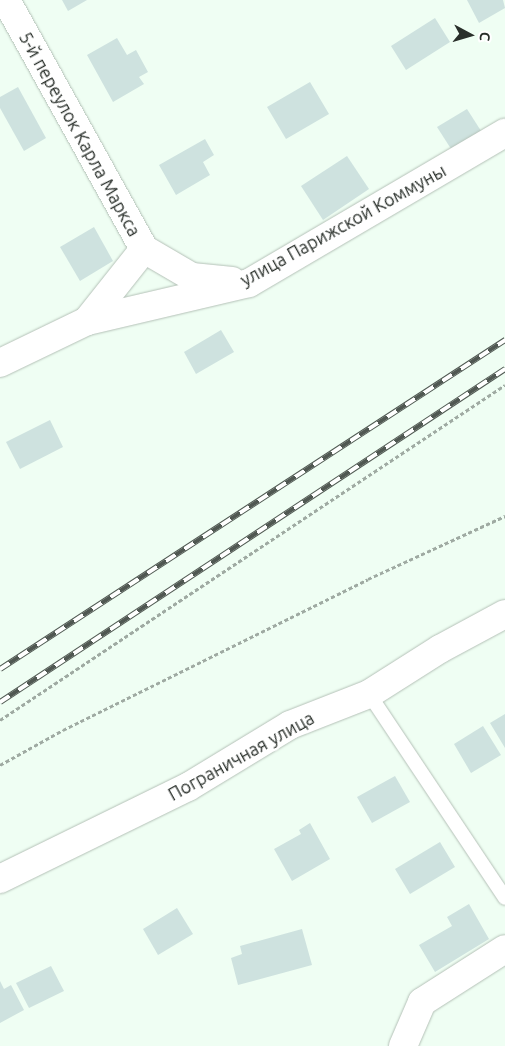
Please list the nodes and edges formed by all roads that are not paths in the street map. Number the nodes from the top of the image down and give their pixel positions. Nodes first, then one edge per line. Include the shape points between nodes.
1 (6, 0) edge
2 (505, 133) edge
3 (144, 249) junction
4 (249, 283) junction
5 (88, 321) junction
6 (0, 363) edge
7 (505, 614) edge
8 (369, 694) junction
9 (0, 879) edge
10 (505, 898) edge
11 (505, 949) edge
12 (402, 1046) edge

1 - 3 street, 5-й переулок Карла Маркса
2 - 4 street, улица Парижской Коммуны
3 - 4 street, 5-й переулок Карла Маркса via 192,277
3 - 5 street, улица Парижской Коммуны
4 - 5 street, улица Парижской Коммуны
5 - 6 street, улица Парижской Коммуны
7 - 8 street, Пограничная улица via 440,649
8 - 9 street, Пограничная улица via 290,725 188,787
8 - 10 lane
11 - 12 street via 422,1002

